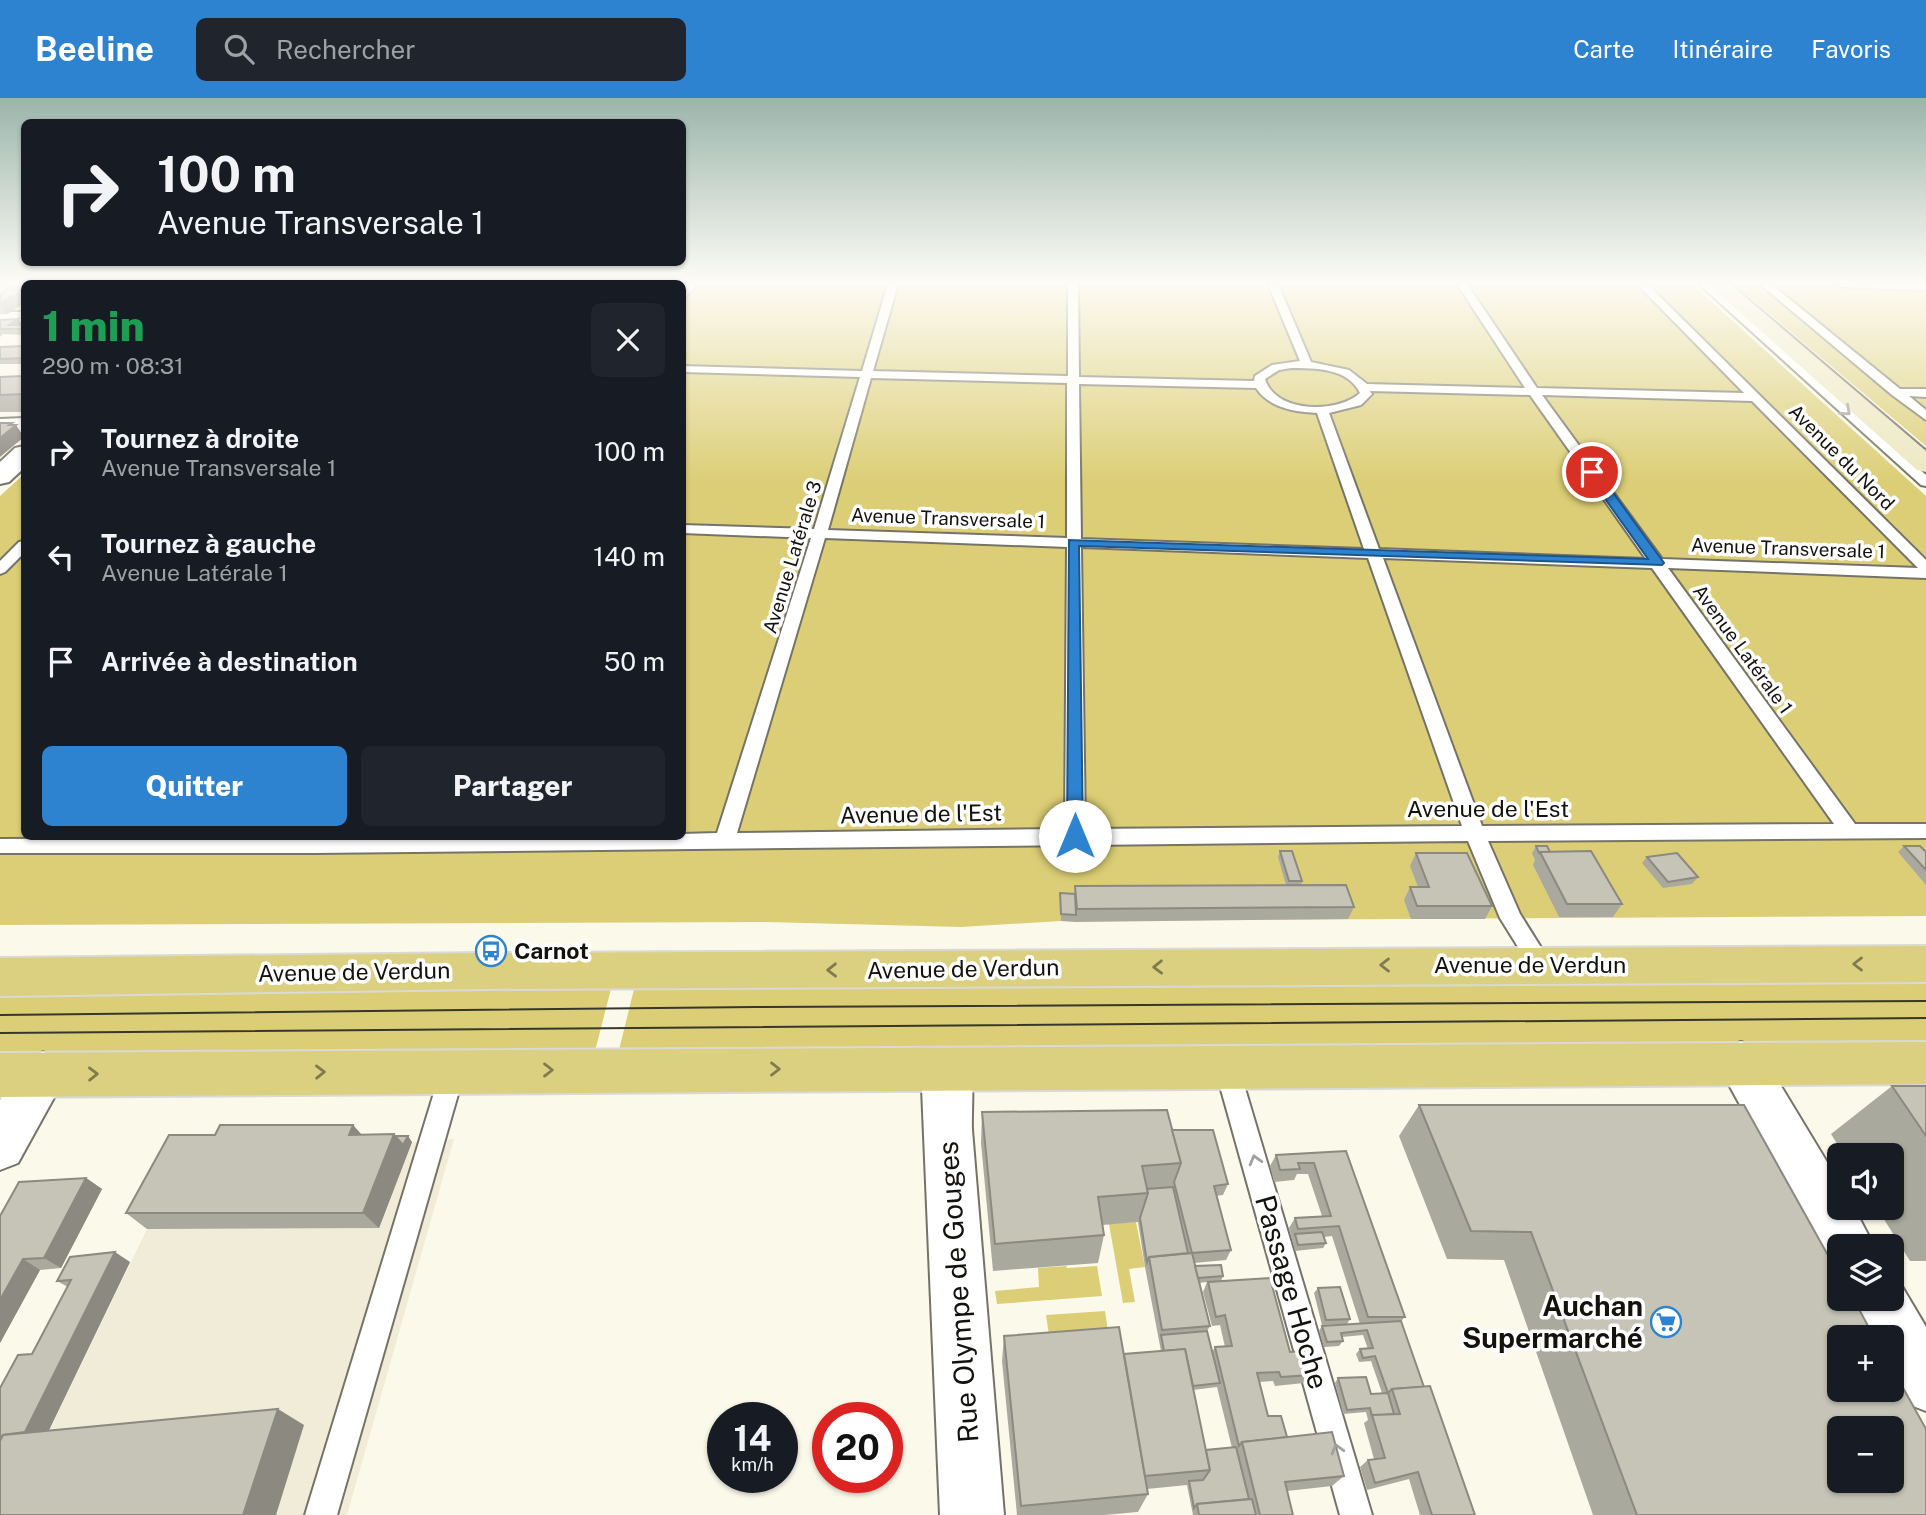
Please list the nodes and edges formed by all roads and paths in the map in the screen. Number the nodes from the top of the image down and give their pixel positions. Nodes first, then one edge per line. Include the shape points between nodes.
1 (873, 350) edge
2 (1072, 350) edge
3 (1301, 350) edge
4 (1506, 350) edge
5 (1708, 350) edge
6 (1778, 350) edge
7 (1794, 350) edge
8 (1845, 350) edge
9 (1307, 365) junction
10 (686, 369) edge
11 (866, 373) junction
12 (1072, 380) junction
13 (1259, 386) junction
14 (1364, 387) junction
15 (1534, 392) junction
16 (1896, 392) junction
17 (1926, 393) edge
18 (1754, 397) junction
19 (1322, 411) junction
20 (1926, 416) edge
21 (21, 425) edge
22 (0, 426) edge
23 (21, 457) edge
24 (1926, 464) edge
25 (0, 476) edge
26 (1926, 482) edge
27 (686, 529) edge
28 (820, 533) junction
29 (1073, 543) junction
30 (21, 548) edge
31 (1373, 553) junction
32 (1657, 563) junction
33 (0, 569) edge
34 (1926, 570) edge
35 (1849, 831) junction
36 (1926, 831) edge
37 (21, 832) edge
38 (1475, 834) junction
39 (1075, 836) junction
40 (317, 841) edge
41 (724, 842) junction
42 (4, 846) edge
43 (1926, 964) edge
44 (1541, 965) junction
45 (0, 977) edge
46 (1741, 1063) junction
47 (1926, 1063) edge
48 (1227, 1068) junction
49 (453, 1070) junction
50 (950, 1070) junction
51 (22, 1074) edge
52 (0, 1146) edge
53 (1840, 1234) edge
54 (1885, 1311) edge
55 (1926, 1382) edge
56 (321, 1515) edge
57 (972, 1515) edge
58 (1356, 1515) edge

1 - 11 lane, Avenue Latérale 3
2 - 12 lane
3 - 9 lane
4 - 15 lane, Avenue Latérale 1
5 - 18 lane, Avenue du Nord
6 -> 26 lane
7 - 24 main road
8 - 16 lane
9 - 13 lane via 1276,367 1259,378
9 - 14 lane via 1336,370
10 - 11 lane
11 - 12 lane
11 - 28 lane, Avenue Latérale 3
12 - 13 lane
12 - 29 lane
13 - 19 lane via 1274,400
14 - 15 lane
14 - 19 lane via 1362,401
15 - 18 lane
15 - 32 lane, Avenue Latérale 1
16 - 17 lane
16 - 20 lane
18 - 34 lane, Avenue du Nord
19 - 31 lane
21 - 22 street
23 - 25 street
27 - 28 lane, Avenue Transversale 1
28 - 29 lane, Avenue Transversale 1
28 - 41 lane, Avenue Latérale 3
29 - 31 lane, Avenue Transversale 1
29 - 39 lane
30 - 33 lane
31 - 32 lane, Avenue Transversale 1
31 - 38 lane
32 - 34 lane, Avenue Transversale 1
32 - 35 lane, Avenue Latérale 1
35 - 36 lane, Avenue de l'Est
35 - 38 lane, Avenue de l'Est
37 - 42 lane
38 - 39 lane, Avenue de l'Est
38 - 44 lane via 1511,918
39 - 41 lane, Avenue de l'Est
40 - 41 lane, Avenue de l'Est
40 - 42 lane, Avenue de l'Est
43 -> 44 main road, Avenue de Verdun
44 -> 45 main road, Avenue de Verdun
46 - 47 main road
46 - 48 main road
46 - 53 street
48 - 50 main road
58 -> 48 lane, Passage Hoche
49 -> 50 main road
51 -> 49 main road
49 - 56 lane
50 - 57 street, Rue Olympe de Gouges via 947,1130
51 - 52 street
54 - 55 street

